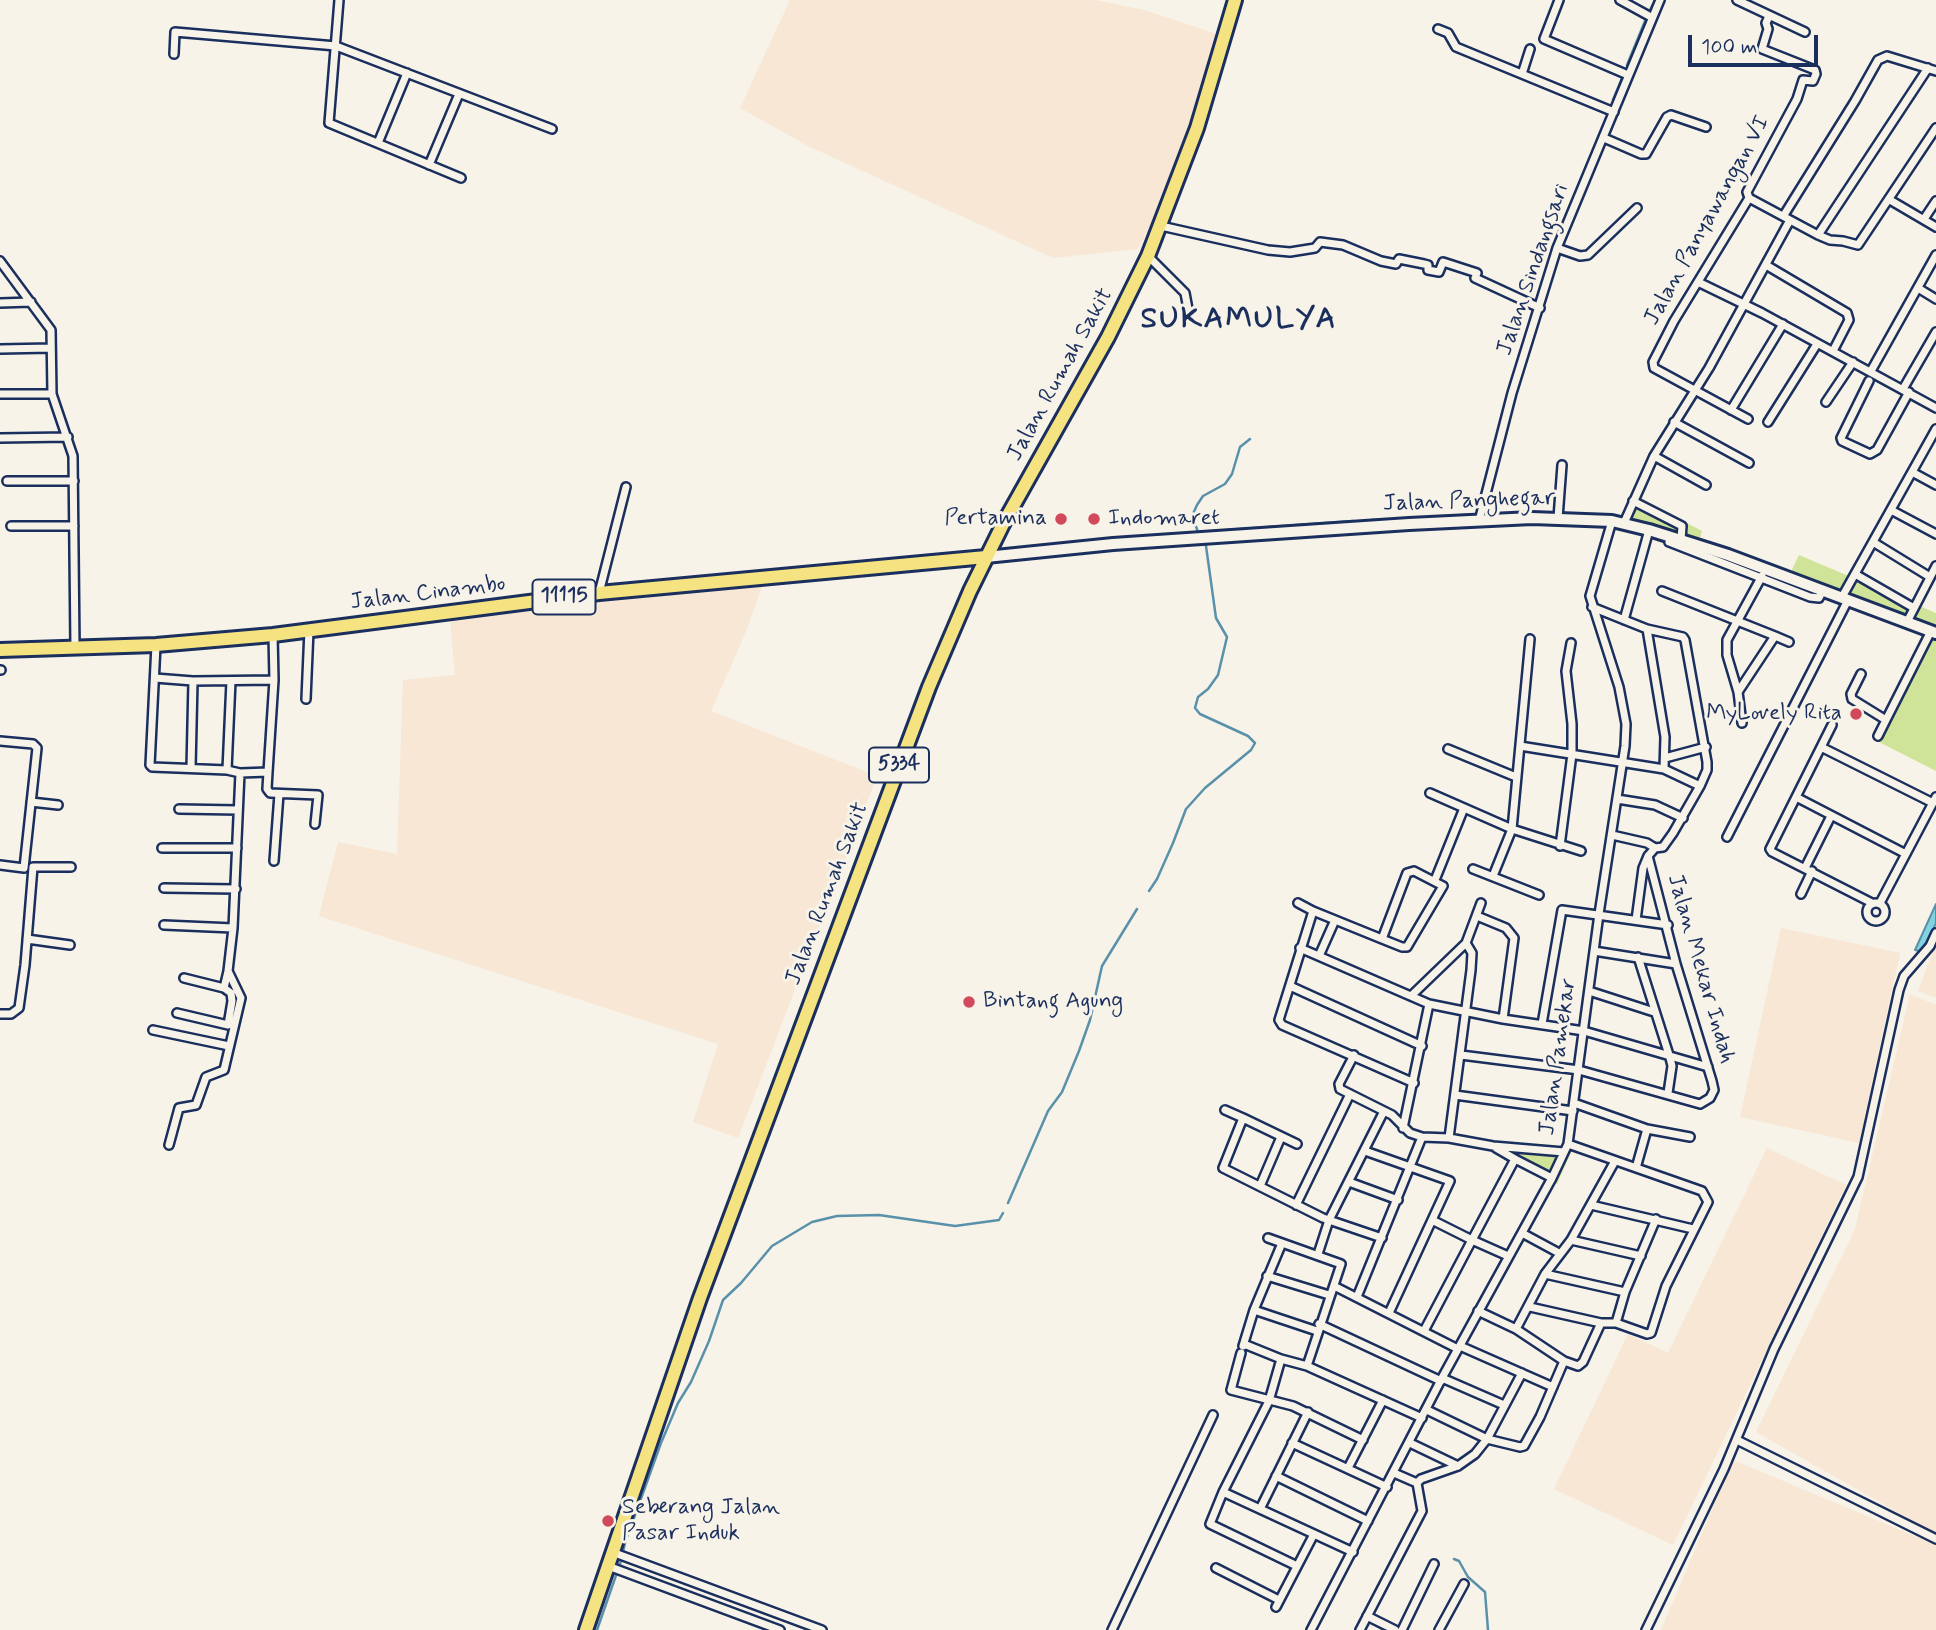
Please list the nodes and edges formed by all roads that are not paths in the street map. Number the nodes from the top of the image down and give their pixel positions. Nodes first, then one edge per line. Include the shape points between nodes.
1 (339, 0) edge
2 (1235, 0) edge
3 (1559, 0) edge
4 (1620, 0) edge
5 (1660, 0) edge
6 (1737, 0) edge
7 (1769, 16) junction
8 (1651, 17) junction
9 (1438, 29) dead end
10 (1805, 32) dead end
11 (336, 46) junction
12 (1530, 49) dead end
13 (174, 54) dead end
14 (1932, 70) edge
15 (407, 73) junction
16 (1522, 74) junction
17 (1628, 75) junction
18 (459, 94) junction
19 (1614, 112) junction
20 (1706, 127) dead end
21 (1936, 128) edge
22 (552, 129) dead end
23 (1604, 138) junction
24 (378, 143) junction
25 (429, 164) junction
26 (461, 178) dead end
27 (1749, 198) junction
28 (1890, 200) junction
29 (1936, 201) edge
30 (1637, 208) dead end
31 (1787, 217) junction
32 (1924, 219) junction
33 (1161, 226) junction
34 (1936, 227) edge
35 (1818, 235) junction
36 (1558, 248) junction
37 (1936, 255) edge
38 (1148, 256) junction
39 (0, 261) edge
40 (1766, 265) junction
41 (1698, 282) junction
42 (19, 286) junction
43 (1918, 288) junction
44 (1936, 299) edge
45 (19, 302) junction
46 (31, 302) junction
47 (0, 303) edge
48 (1745, 304) junction
49 (1541, 308) junction
50 (1188, 309) dead end
51 (1783, 324) junction
52 (1936, 332) edge
53 (1816, 345) junction
54 (51, 348) junction
55 (0, 349) edge
56 (1832, 351) junction
57 (1853, 362) junction
58 (1871, 371) junction
59 (1869, 381) dead end
60 (1694, 390) junction
61 (1906, 390) junction
62 (0, 394) edge
63 (52, 394) junction
64 (1826, 402) dead end
65 (1936, 408) edge
66 (1731, 410) junction
67 (1748, 419) dead end
68 (1674, 422) junction
69 (1768, 422) dead end
70 (1935, 432) edge
71 (68, 437) junction
72 (0, 438) edge
73 (1654, 456) junction
74 (1749, 463) dead end
75 (1562, 465) dead end
76 (1912, 472) junction
77 (8, 481) dead end
78 (74, 481) junction
79 (1706, 485) dead end
80 (1936, 485) edge
81 (626, 487) dead end
82 (1633, 501) junction
83 (1891, 510) junction
84 (1558, 518) junction
85 (1479, 521) junction
86 (1618, 522) junction
87 (11, 526) dead end
88 (74, 526) junction
89 (1649, 530) junction
90 (1936, 534) edge
91 (1681, 540) junction
92 (1669, 542) dead end
93 (1873, 542) junction
94 (986, 557) junction
95 (1936, 566) edge
96 (1764, 574) junction
97 (1855, 574) junction
98 (1930, 577) junction
99 (1662, 591) dead end
100 (598, 593) junction
101 (1845, 598) junction
102 (1592, 607) junction
103 (1914, 608) junction
104 (1624, 620) junction
105 (1737, 621) junction
106 (1907, 622) junction
107 (309, 629) junction
108 (1647, 629) junction
109 (1933, 632) edge
110 (274, 635) junction
111 (1774, 636) junction
112 (1530, 639) dead end
113 (1789, 642) dead end
114 (1571, 643) dead end
115 (149, 645) junction
116 (75, 648) junction
117 (0, 650) edge
118 (1861, 674) dead end
119 (155, 678) junction
120 (274, 680) junction
121 (193, 681) junction
122 (231, 681) junction
123 (1738, 692) junction
124 (306, 699) dead end
125 (1886, 720) junction
126 (1742, 723) dead end
127 (1832, 725) dead end
128 (1878, 736) dead end
129 (0, 741) edge
130 (1520, 746) junction
131 (1706, 747) junction
132 (1821, 747) junction
133 (1448, 749) dead end
134 (1572, 754) junction
135 (1665, 758) junction
136 (1621, 762) junction
137 (191, 768) junction
138 (1664, 769) junction
139 (227, 770) junction
140 (268, 772) junction
141 (240, 773) junction
142 (1516, 777) junction
143 (1700, 786) junction
144 (1430, 793) dead end
145 (279, 794) junction
146 (1796, 797) junction
147 (1617, 799) junction
148 (1934, 800) edge
149 (31, 802) junction
150 (58, 805) dead end
151 (1464, 808) junction
152 (179, 809) dead end
153 (238, 810) junction
154 (1831, 816) junction
155 (1683, 818) junction
156 (316, 824) dead end
157 (1512, 829) junction
158 (1612, 835) junction
159 (1727, 837) dead end
160 (1560, 846) junction
161 (162, 848) dead end
162 (237, 848) junction
163 (1655, 848) junction
164 (1581, 851) dead end
165 (1906, 854) junction
166 (1648, 856) junction
167 (274, 861) dead end
168 (0, 864) edge
169 (33, 867) junction
170 (71, 867) dead end
171 (24, 868) junction
172 (1473, 869) dead end
173 (1809, 870) junction
174 (1493, 876) junction
175 (1435, 880) junction
176 (164, 888) dead end
177 (236, 889) junction
178 (1801, 894) dead end
179 (1539, 895) dead end
180 (1481, 903) dead end
181 (1871, 903) junction
182 (1298, 904) dead end
183 (1880, 904) junction
184 (1313, 911) junction
185 (1599, 914) junction
186 (1477, 916) junction
187 (1335, 920) junction
188 (1636, 920) junction
189 (164, 925) dead end
190 (1668, 925) junction
191 (233, 928) junction
192 (1936, 933) edge
193 (27, 939) junction
194 (1382, 939) junction
195 (1466, 943) junction
196 (70, 945) dead end
197 (1300, 948) junction
198 (1594, 951) junction
199 (1319, 956) junction
200 (1638, 957) junction
201 (1676, 964) junction
202 (228, 971) junction
203 (184, 978) dead end
204 (1290, 986) junction
205 (224, 988) junction
206 (1589, 991) junction
207 (1411, 996) junction
208 (1430, 1004) junction
209 (1464, 1011) junction
210 (1654, 1012) junction
211 (177, 1013) dead end
212 (0, 1014) edge
213 (1503, 1019) junction
214 (1542, 1024) junction
215 (153, 1030) dead end
216 (1584, 1031) junction
217 (229, 1046) junction
218 (1422, 1046) junction
219 (1354, 1055) junction
220 (1461, 1055) junction
221 (1670, 1058) junction
222 (1708, 1067) junction
223 (1579, 1070) junction
224 (1414, 1083) junction
225 (1668, 1093) junction
226 (1350, 1094) junction
227 (1455, 1095) junction
228 (1574, 1107) junction
229 (1224, 1110) dead end
230 (1384, 1111) junction
231 (1243, 1118) junction
232 (1404, 1128) junction
233 (1647, 1129) junction
234 (1281, 1137) junction
235 (1422, 1137) junction
236 (1690, 1137) dead end
237 (1449, 1138) junction
238 (1297, 1144) dead end
239 (169, 1145) dead end
240 (1493, 1146) junction
241 (1566, 1148) junction
242 (1365, 1151) junction
243 (1515, 1159) junction
244 (1615, 1161) junction
245 (1412, 1168) junction
246 (1636, 1168) junction
247 (1552, 1178) junction
248 (1349, 1182) junction
249 (1260, 1186) junction
250 (1398, 1200) junction
251 (1296, 1205) junction
252 (1591, 1205) junction
253 (1656, 1219) junction
254 (1329, 1220) junction
255 (1432, 1220) junction
256 (1693, 1228) junction
257 (1522, 1233) junction
258 (1268, 1238) dead end
259 (1382, 1238) junction
260 (1472, 1240) junction
261 (1571, 1240) junction
262 (1282, 1243) junction
263 (1559, 1253) junction
264 (1318, 1254) junction
265 (1508, 1256) junction
266 (1641, 1256) junction
267 (1545, 1274) junction
268 (1267, 1276) junction
269 (1334, 1286) junction
270 (1625, 1292) junction
271 (1329, 1295) junction
272 (1357, 1297) junction
273 (1530, 1307) junction
274 (1254, 1310) junction
275 (1478, 1311) junction
276 (1389, 1313) junction
277 (1601, 1323) junction
278 (1616, 1323) junction
279 (1318, 1327) junction
280 (1516, 1329) junction
281 (1424, 1331) junction
282 (1459, 1347) junction
283 (1242, 1348) junction
284 (1281, 1359) junction
285 (1564, 1361) junction
286 (1307, 1366) junction
287 (1522, 1373) junction
288 (1441, 1380) junction
289 (1553, 1387) junction
290 (1383, 1400) junction
291 (1269, 1401) junction
292 (1504, 1405) junction
293 (1427, 1410) junction
294 (1308, 1412) junction
295 (1213, 1415) dead end
296 (1422, 1418) junction
297 (1487, 1439) junction
298 (1363, 1440) junction
299 (1737, 1440) junction
300 (1292, 1443) junction
301 (1410, 1443) junction
302 (1458, 1466) junction
303 (1348, 1468) junction
304 (1394, 1473) junction
305 (1276, 1476) junction
306 (1417, 1483) junction
307 (1387, 1487) junction
308 (1223, 1492) junction
309 (1260, 1509) junction
310 (1368, 1521) junction
311 (1314, 1534) junction
312 (1936, 1539) edge
313 (1353, 1552) junction
314 (620, 1555) junction
315 (1434, 1564) dead end
316 (1297, 1566) junction
317 (1216, 1568) dead end
318 (615, 1569) junction
319 (1464, 1584) dead end
320 (1367, 1616) junction
321 (1314, 1629) edge
322 (586, 1630) edge
323 (780, 1630) edge
324 (822, 1630) edge
325 (1112, 1630) edge
326 (1360, 1630) edge
327 (1395, 1630) edge
328 (1402, 1630) edge
329 (1439, 1630) edge
330 (1646, 1630) edge

1 - 11 street
2 - 33 main road, Jalan Rumah Sakit / 5334 via 1208,94
3 - 17 street via 1544,39
4 - 8 street
5 - 8 street, Jalan Sindangsari
6 - 7 street
7 - 10 street
7 - 27 street, Jalan Panyawangan VI via 1762,49 1817,71 1813,81 1803,80 1747,192
8 - 17 street, Jalan Sindangsari
9 - 16 street via 1448,33 1456,47
11 - 13 street via 175,32
11 - 15 street
11 - 24 street via 329,123
12 - 16 street
14 - 31 street, Jalan Pamekar via 1887,56 1878,60
14 - 35 street
15 - 18 street
15 - 24 street
16 - 19 street
17 - 19 street, Jalan Sindangsari
18 - 22 street
18 - 25 street
19 - 23 street, Jalan Sindangsari
20 - 23 street via 1667,117 1646,154
21 - 28 street
23 - 36 street, Jalan Sindangsari
24 - 25 street
25 - 26 street
27 - 31 street
27 - 41 street, Jalan Panyawangan VI
28 - 32 street
28 - 35 street via 1858,245
29 - 32 street
30 - 36 street via 1588,255
31 - 35 street
31 - 40 street, Jalan Pamekar
32 - 34 street
33 - 38 main road, Jalan Rumah Sakit / 5334
33 - 49 street via 1268,250 1290,252 1315,248 1320,242 1343,245 1381,261 1396,264 1399,259 1429,265 1428,270 1439,272 1443,262 1477,273 1475,278
36 - 49 street, Jalan Sindangsari
37 - 43 street
38 - 50 street via 1185,293
38 - 94 main road, Jalan Rumah Sakit / 5334
39 - 42 street
40 - 48 street, Jalan Pamekar
40 - 56 street via 1847,313 1849,320
41 - 48 street
41 - 60 street, Jalan Panyawangan VI via 1653,362 1654,368
42 - 45 street
42 - 46 street
43 - 44 street
43 - 58 street
45 - 46 street
45 - 47 street
46 - 54 street via 51,330
48 - 51 street
48 - 60 street, Jalan Pamekar
49 - 85 street, Jalan Sindangsari via 1512,393
51 - 53 street
51 - 66 street
52 - 61 street
53 - 56 street
53 - 69 street
54 - 55 street
54 - 63 street
56 - 57 street
57 - 58 street
57 - 64 street
58 - 61 street
59 - 61 street via 1841,438 1870,454 1877,450
60 - 66 street
60 - 68 street, Jalan Pamekar
61 - 65 street
62 - 63 street
63 - 71 street
66 - 67 street
68 - 73 street, Jalan Pamekar
68 - 74 street
70 - 76 street
71 - 72 street
71 - 78 street
73 - 79 street
73 - 82 street, Jalan Pamekar
75 - 84 street
76 - 80 street
76 - 83 street
77 - 78 street
78 - 88 street
81 - 100 street
82 - 86 street, Jalan Pamekar
82 - 91 street via 1682,526
83 - 90 street
83 - 93 street
84 - 85 street, Jalan Panghegar
84 - 86 street, Jalan Panghegar
85 - 94 street, Jalan Panghegar via 1112,544
86 - 89 street, Jalan Panghegar
86 - 102 street, Jalan Pamekar via 1590,596
87 - 88 street
88 - 116 street
89 - 91 street, Jalan Panghegar
89 - 104 street
91 - 96 street, Jalan Panghegar
92 - 96 street
93 - 97 street
93 - 98 street
94 - 100 main road, Jalan Cinambo / 11115
94 - 314 main road, Jalan Rumah Sakit / 5334 via 929,687 700,1298
95 - 98 street
96 - 101 street, Jalan Panghegar
96 - 105 street
97 - 101 street
97 - 103 street
98 - 103 street
99 - 105 street
100 - 107 main road, Jalan Cinambo / 11115
101 - 106 street, Jalan Panghegar
101 - 159 street
102 - 104 street
102 - 136 street, Jalan Pamekar via 1619,687 1626,724
103 - 106 street
104 - 108 street
105 - 111 street
105 - 123 street via 1727,640 1727,655
106 - 109 street, Jalan Panghegar
107 - 110 main road, Jalan Cinambo / 11115
107 - 124 street
108 - 131 street, Jalan Mekar Indah via 1685,640
108 - 135 street
109 - 125 street
110 - 115 main road, Jalan Cinambo / 11115
110 - 120 street
111 - 113 street
111 - 123 street
112 - 130 street
114 - 134 street via 1566,671
115 - 116 main road, Jalan Cinambo / 11115
115 - 119 street
116 - 117 main road, Jalan Cinambo / 11115
118 - 125 street via 1852,699
119 - 121 street
119 - 137 street via 150,765
120 - 122 street
120 - 140 street
121 - 122 street
121 - 137 street
122 - 139 street
123 - 126 street
125 - 128 street
127 - 132 street
129 - 149 street via 36,746
130 - 134 street
130 - 142 street
131 - 135 street
131 - 143 street, Jalan Mekar Indah via 1707,770
132 - 146 street
132 - 148 street
133 - 142 street
134 - 136 street
134 - 160 street
135 - 138 street
136 - 138 street
136 - 147 street, Jalan Pamekar
137 - 139 street
138 - 143 street
139 - 141 street
140 - 141 street
140 - 145 street via 268,791
141 - 153 street
142 - 157 street
143 - 155 street, Jalan Mekar Indah
144 - 151 street
145 - 156 street via 318,795
145 - 167 street
146 - 154 street
146 - 173 street via 1770,849
147 - 155 street via 1655,805
147 - 158 street, Jalan Pamekar
148 - 165 street
149 - 150 street
149 - 171 street
151 - 157 street
151 - 175 street
152 - 153 street
153 - 162 street
154 - 165 street
154 - 173 street
155 - 163 street, Jalan Mekar Indah via 1663,847
157 - 160 street
157 - 174 street
158 - 163 street
158 - 185 street, Jalan Pamekar
160 - 164 street
161 - 162 street
162 - 177 street
163 - 166 street, Jalan Mekar Indah
165 - 183 street
166 - 188 street
166 - 190 street, Jalan Mekar Indah
168 - 171 street
169 - 170 street
169 - 171 street
169 - 193 street
172 - 174 street
173 - 178 street
173 - 181 street
174 - 179 street
175 - 194 street via 1414,871 1407,873
175 - 194 street via 1443,890 1410,944 1402,947
176 - 177 street
177 - 191 street
180 - 186 street
181 - 183 street
181 - 183 street via 1867,914 1876,921 1885,914
182 - 184 street
184 - 187 street
184 - 197 street
185 - 188 street
185 - 198 street, Jalan Pamekar
185 - 214 street via 1560,912
186 - 195 street
186 - 213 street via 1506,928 1514,938
187 - 194 street
187 - 199 street
188 - 190 street
189 - 191 street
190 - 201 street, Jalan Mekar Indah
191 - 202 street
192 - 299 street via 1899,990 1858,1177 1774,1349
193 - 196 street
193 - 212 street via 19,1008
195 - 207 street
195 - 209 street via 1472,953
197 - 199 street
197 - 204 street
198 - 200 street
198 - 206 street, Jalan Pamekar
199 - 207 street
200 - 201 street
200 - 210 street
201 - 222 street, Jalan Mekar Indah
202 - 205 street
202 - 217 street via 241,998
203 - 205 street
204 - 218 street
204 - 219 street via 1279,1020 1282,1025
205 - 211 street via 232,1001 228,1025
206 - 210 street
206 - 216 street, Jalan Pamekar
207 - 208 street
208 - 209 street
208 - 218 street
209 - 213 street
209 - 220 street
210 - 221 street
213 - 214 street
214 - 216 street
215 - 217 street
216 - 221 street
216 - 223 street, Jalan Pamekar
217 - 239 street via 224,1070 206,1077 196,1105 179,1108
218 - 224 street
219 - 224 street
219 - 226 street via 1338,1087
220 - 223 street
220 - 227 street
221 - 222 street
221 - 225 street
222 - 225 street, Jalan Mekar Indah via 1714,1090 1708,1100 1700,1104
223 - 225 street
223 - 228 street, Jalan Pamekar
224 - 232 street
226 - 230 street
226 - 251 street
227 - 228 street
227 - 237 street
228 - 233 street
228 - 241 street, Jalan Pamekar
229 - 231 street
230 - 232 street
230 - 242 street
231 - 234 street
231 - 249 street via 1223,1168
232 - 235 street
233 - 236 street
233 - 246 street
234 - 238 street
234 - 249 street
235 - 237 street
235 - 245 street
237 - 240 street
240 - 241 street
240 - 243 street
241 - 244 street
241 - 247 street, Jalan Pamekar
242 - 245 street
242 - 248 street
243 - 247 street
243 - 260 street
244 - 246 street
244 - 252 street
245 - 250 street
245 - 255 street via 1450,1181
246 - 256 street via 1706,1194 1708,1202
247 - 257 street, Jalan Pamekar
248 - 250 street
248 - 254 street
249 - 251 street
250 - 259 street
251 - 254 street
252 - 253 street
252 - 261 street
253 - 256 street
253 - 266 street
254 - 259 street
254 - 264 street
255 - 260 street
255 - 276 street
256 - 278 street via 1666,1286 1651,1333
257 - 263 street
257 - 265 street, Jalan Pamekar
258 - 262 street
259 - 272 street
260 - 265 street
260 - 281 street
261 - 263 street
261 - 266 street
262 - 264 street
262 - 268 street
263 - 267 street
264 - 269 street via 1340,1264
265 - 275 street, Jalan Pamekar
266 - 270 street
267 - 270 street
267 - 273 street
268 - 271 street
268 - 274 street
269 - 271 street
269 - 272 street
270 - 278 street
271 - 279 street
272 - 276 street
273 - 277 street
273 - 280 street
274 - 279 street
274 - 283 street
275 - 280 street
275 - 282 street, Jalan Pamekar
276 - 281 street
277 - 278 street
277 - 285 street via 1581,1365
279 - 286 street
279 - 288 street
280 - 285 street
281 - 282 street
282 - 287 street
282 - 288 street, Jalan Pamekar
283 - 284 street
283 - 291 street via 1230,1389
284 - 286 street
284 - 291 street
285 - 289 street
286 - 290 street
287 - 289 street
287 - 292 street
288 - 292 street
288 - 293 street, Jalan Pamekar
289 - 297 street via 1524,1446
290 - 296 street
290 - 298 street
291 - 294 street
291 - 308 street
292 - 297 street
293 - 296 street, Jalan Pamekar
293 - 297 street
294 - 298 street
294 - 300 street
295 - 325 street
296 - 301 street, Jalan Pamekar
297 - 302 street
298 - 303 street
299 - 312 street
299 - 330 street
300 - 303 street
300 - 305 street
301 - 302 street
301 - 304 street, Jalan Pamekar
302 - 306 street
303 - 307 street
304 - 306 street
304 - 307 street, Jalan Pamekar
305 - 309 street
305 - 310 street
306 - 320 street via 1422,1511
307 - 310 street, Jalan Pamekar
308 - 309 street
308 - 316 street via 1210,1524
309 - 311 street
310 - 313 street, Jalan Pamekar
311 - 313 street
311 - 316 street
313 - 321 street, Jalan Pamekar
314 - 318 main road, Jalan Rumah Sakit / 5334
314 - 324 street
315 - 328 street
316 - 317 street via 1278,1603
318 - 322 main road, Jalan Rumah Sakit / 5334
318 - 323 street
319 - 329 street
320 - 326 street
320 - 327 street

